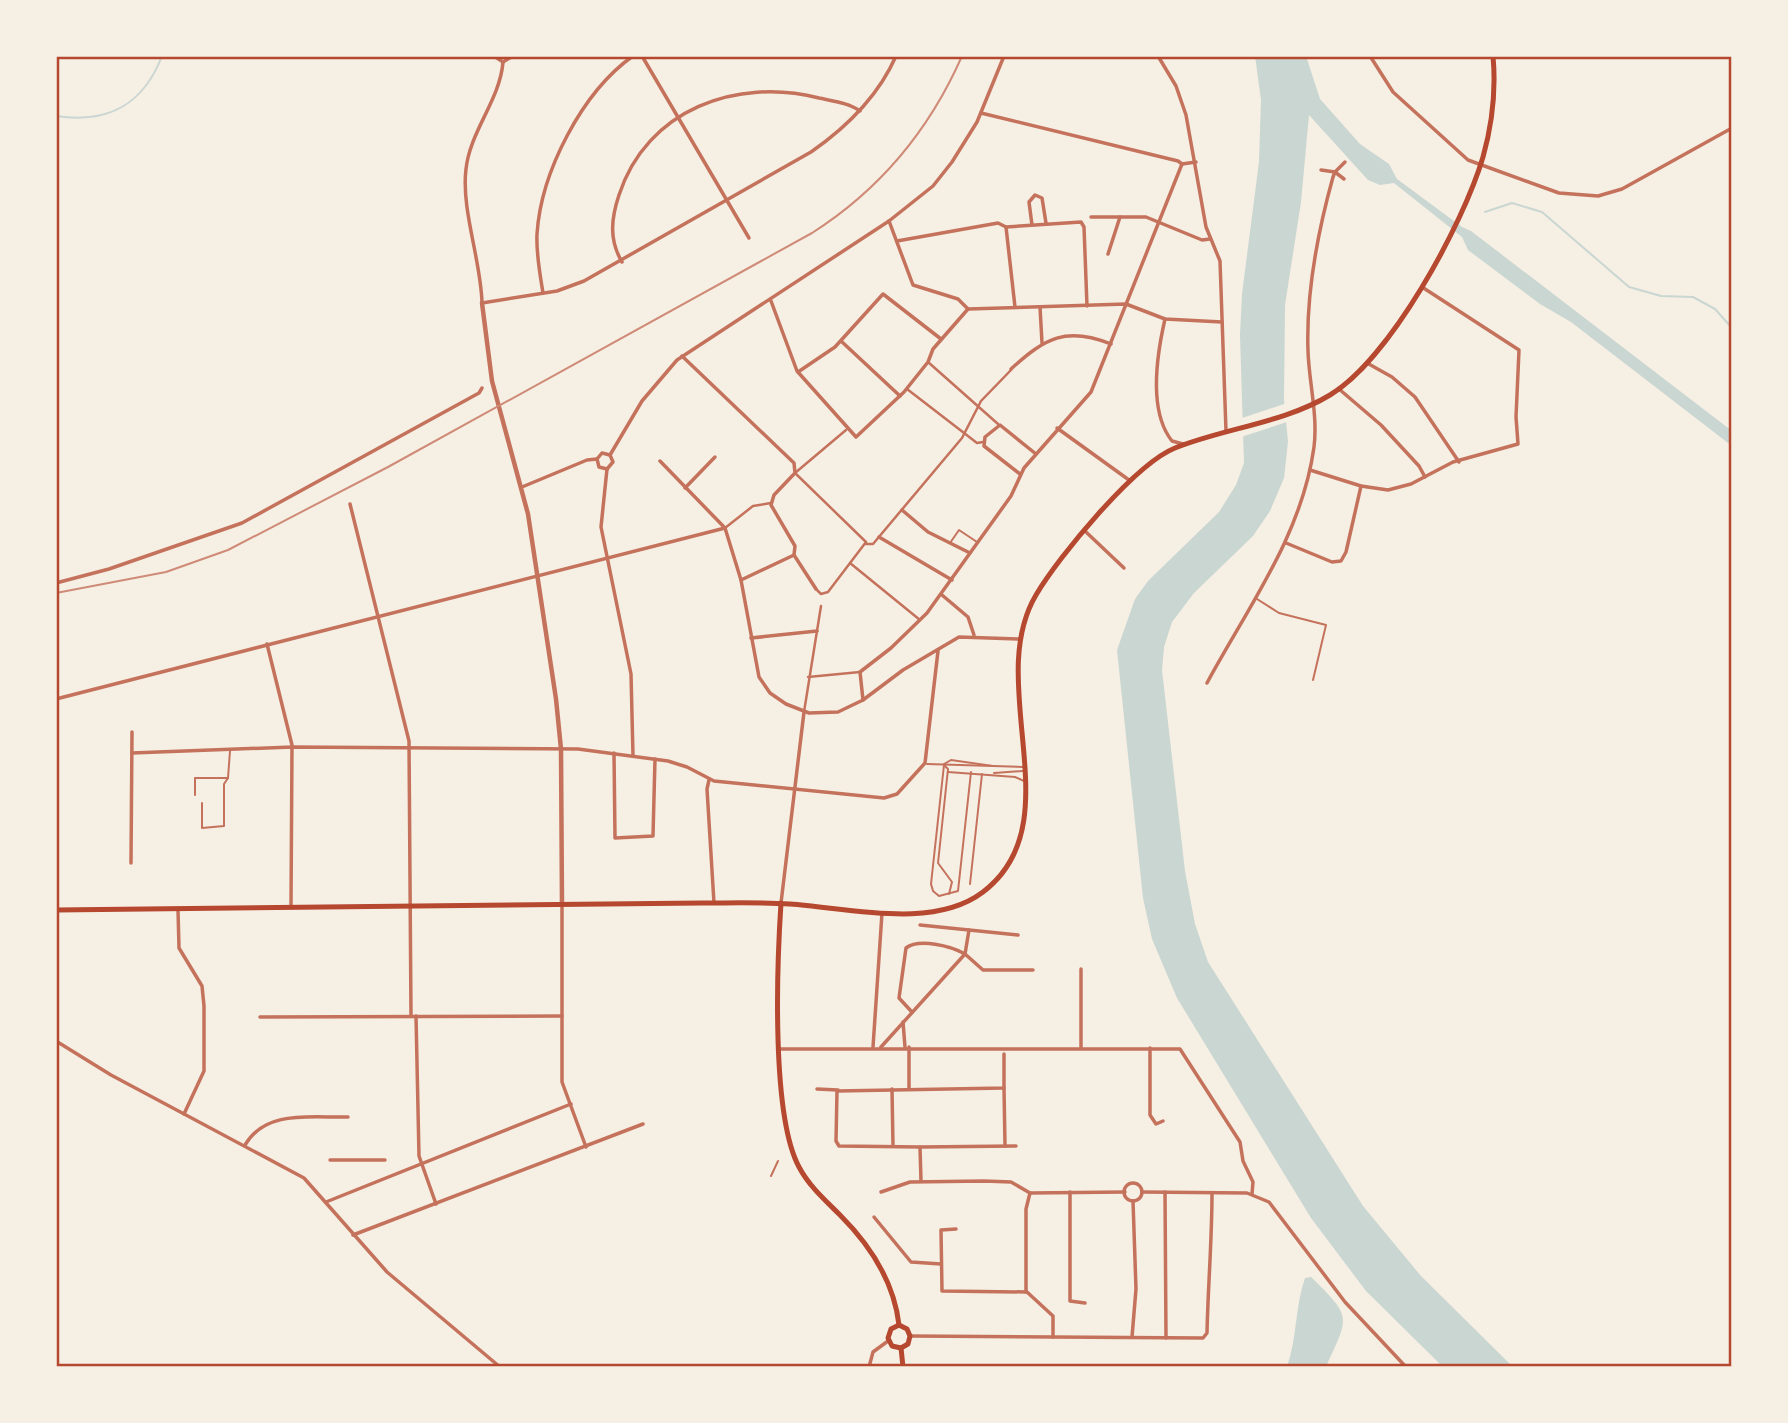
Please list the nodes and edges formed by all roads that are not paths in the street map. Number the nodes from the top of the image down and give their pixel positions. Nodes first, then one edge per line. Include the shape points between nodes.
1 (494, 56) edge
2 (513, 56) edge
3 (633, 56) edge
4 (642, 56) edge
5 (896, 56) edge
6 (1158, 56) edge
7 (1370, 56) edge
8 (1493, 56) edge
9 (1004, 58) edge
10 (503, 62) junction
11 (860, 111) junction
12 (981, 113) junction
13 (679, 118) junction
14 (1732, 128) edge
15 (1196, 162) junction
16 (1345, 162) dead end
17 (1182, 164) junction
18 (1480, 166) junction
19 (1321, 170) dead end
20 (1335, 172) junction
21 (1344, 179) dead end
22 (728, 201) junction
23 (1091, 217) dead end
24 (1120, 217) junction
25 (889, 221) junction
26 (1158, 222) junction
27 (1046, 223) junction
28 (1032, 225) junction
29 (1006, 227) junction
30 (749, 238) dead end
31 (1210, 239) junction
32 (897, 241) junction
33 (1108, 254) dead end
34 (622, 262) junction
35 (1421, 286) junction
36 (543, 293) junction
37 (771, 301) junction
38 (482, 303) junction
39 (1126, 304) junction
40 (1087, 306) junction
41 (1015, 307) junction
42 (1041, 307) junction
43 (968, 309) junction
44 (1165, 319) junction
45 (1222, 322) junction
46 (942, 339) junction
47 (841, 341) junction
48 (1042, 343) junction
49 (1111, 344) junction
50 (682, 356) junction
51 (928, 362) junction
52 (1367, 363) junction
53 (1011, 369) joint
54 (798, 372) junction
55 (482, 388) dead end
56 (907, 389) junction
57 (1339, 389) junction
58 (900, 396) junction
59 (978, 404) junction
60 (1313, 404) junction
61 (998, 425) junction
62 (1057, 428) junction
63 (846, 430) junction
64 (1226, 432) junction
65 (965, 433) junction
66 (983, 442) junction
67 (1188, 444) junction
68 (1036, 454) junction
69 (610, 455) junction
70 (715, 457) dead end
71 (597, 459) junction
72 (660, 461) dead end
73 (1459, 462) junction
74 (607, 468) junction
75 (1310, 470) junction
76 (795, 473) junction
77 (1020, 474) junction
78 (1425, 477) junction
79 (1129, 480) junction
80 (522, 486) junction
81 (1361, 486) junction
82 (685, 488) junction
83 (349, 503) dead end
84 (771, 503) junction
85 (902, 510) junction
86 (725, 528) junction
87 (1086, 532) junction
88 (879, 537) junction
89 (978, 542) junction
90 (1286, 543) junction
91 (866, 544) junction
92 (950, 544) junction
93 (970, 553) junction
94 (794, 555) junction
95 (607, 558) junction
96 (850, 563) junction
97 (1124, 569) dead end
98 (538, 575) junction
99 (741, 580) junction
100 (952, 580) junction
101 (56, 583) edge
102 (816, 589) joint
103 (942, 595) junction
104 (1256, 598) junction
105 (821, 606) dead end
106 (378, 616) junction
107 (920, 620) junction
108 (817, 631) junction
109 (974, 635) junction
110 (751, 638) junction
111 (1018, 639) junction
112 (267, 644) junction
113 (938, 651) junction
114 (860, 672) junction
115 (808, 677) junction
116 (1313, 680) dead end
117 (1207, 683) dead end
118 (56, 699) edge
119 (863, 700) junction
120 (804, 712) junction
121 (132, 732) dead end
122 (292, 747) junction
123 (409, 747) junction
124 (561, 749) junction
125 (230, 750) junction
126 (132, 752) junction
127 (614, 753) junction
128 (633, 756) junction
129 (655, 759) junction
130 (924, 763) junction
131 (944, 765) junction
132 (1024, 769) junction
133 (971, 772) junction
134 (947, 773) junction
135 (982, 774) junction
136 (992, 774) junction
137 (228, 778) junction
138 (709, 780) junction
139 (1025, 782) junction
140 (793, 790) junction
141 (195, 795) dead end
142 (202, 803) dead end
143 (131, 863) dead end
144 (970, 884) dead end
145 (948, 895) junction
146 (714, 903) junction
147 (781, 903) junction
148 (562, 904) junction
149 (409, 906) junction
150 (291, 907) junction
151 (56, 910) edge
152 (178, 910) junction
153 (883, 912) junction
154 (920, 925) dead end
155 (969, 930) junction
156 (1018, 935) dead end
157 (965, 954) junction
158 (1081, 969) dead end
159 (1033, 970) dead end
160 (911, 1012) junction
161 (413, 1016) junction
162 (562, 1016) junction
163 (260, 1017) dead end
164 (902, 1021) junction
165 (56, 1041) edge
166 (873, 1047) junction
167 (881, 1047) junction
168 (907, 1047) junction
169 (1081, 1047) junction
170 (1004, 1048) junction
171 (1150, 1048) junction
172 (779, 1049) junction
173 (1004, 1054) joint
174 (1004, 1088) junction
175 (817, 1089) dead end
176 (892, 1089) junction
177 (909, 1089) junction
178 (838, 1090) junction
179 (571, 1104) junction
180 (184, 1114) junction
181 (348, 1117) dead end
182 (1163, 1121) dead end
183 (643, 1124) dead end
184 (245, 1145) junction
185 (1005, 1146) junction
186 (1016, 1146) dead end
187 (586, 1147) junction
188 (892, 1147) junction
189 (920, 1147) junction
190 (330, 1160) dead end
191 (385, 1160) dead end
192 (778, 1161) dead end
193 (421, 1164) junction
194 (771, 1176) dead end
195 (920, 1181) junction
196 (881, 1192) dead end
197 (1070, 1192) junction
198 (1125, 1192) junction
199 (1142, 1192) junction
200 (1165, 1192) junction
201 (1030, 1193) junction
202 (1212, 1193) junction
203 (1252, 1194) junction
204 (1133, 1201) junction
205 (326, 1202) junction
206 (436, 1204) junction
207 (874, 1217) dead end
208 (956, 1222) dead end
209 (956, 1229) joint
210 (352, 1235) junction
211 (941, 1264) junction
212 (1026, 1292) junction
213 (1085, 1303) dead end
214 (899, 1325) junction
215 (910, 1336) junction
216 (1053, 1337) junction
217 (1132, 1338) junction
218 (1166, 1338) junction
219 (888, 1340) junction
220 (901, 1348) junction
221 (500, 1367) edge
222 (869, 1367) edge
223 (903, 1367) edge
224 (1406, 1367) edge

1 - 10 street
2 - 10 street
3 - 36 street via 609,77 574,124 550,175 537,234
4 - 13 street
5 - 11 street
6 - 15 street via 1182,101
7 - 18 street via 1386,84 1452,148
8 - 18 main road via 1492,112
9 - 12 street
10 - 38 street via 466,170
11 - 13 street via 792,91 761,90 720,97
11 - 22 street via 821,145
12 - 17 street
12 - 25 street via 941,177
13 - 22 street
13 - 34 street via 646,147 622,186 612,235
14 - 18 street via 1632,185 1598,196 1559,194
15 - 17 street
15 - 31 street
16 - 20 street
17 - 26 street
18 - 35 main road
19 - 20 street
20 - 21 street
20 - 60 street via 1311,302 1308,353
22 - 30 street
22 - 34 street
23 - 24 street
24 - 26 street
24 - 33 street
25 - 32 street
25 - 37 street
26 - 31 street
26 - 39 street
27 - 28 street
27 - 28 street via 1042,198 1035,195 1029,202
27 - 40 street via 1082,222
28 - 29 street
29 - 32 street via 998,223
29 - 41 street
31 - 45 street via 1221,264
32 - 43 street via 913,285 958,299
34 - 36 street via 573,286
35 - 52 main road
35 - 73 street via 1520,350 1518,444
36 - 38 street
37 - 50 street
37 - 54 street
38 - 80 street via 492,381
39 - 40 street
39 - 44 street
39 - 49 street
40 - 42 street
41 - 42 street
41 - 43 street
42 - 48 street
43 - 46 street
44 - 45 street
44 - 67 street via 1159,349 1160,416 1168,437
45 - 64 street
46 - 47 street via 881,295
46 - 51 street
47 - 54 street
47 - 58 street
48 - 49 street via 1081,335
48 - 53 street
49 - 62 street via 1091,392
50 - 69 street via 663,372
50 - 76 street via 754,421 794,463
51 - 56 street
51 - 59 street
52 - 57 main road
52 - 73 street via 1415,397
53 - 59 street
54 - 63 street
55 - 101 street via 242,523
56 - 58 street
56 - 65 street
57 - 60 main road
57 - 78 street via 1381,425
58 - 63 street via 856,437
59 - 61 street
59 - 65 street
60 - 64 main road
60 - 75 street
61 - 66 street
61 - 68 street
62 - 68 street
62 - 79 street
63 - 76 street
64 - 67 main road
65 - 66 street via 977,443
65 - 85 street
66 - 77 street
67 - 79 main road via 1160,455
68 - 77 street
69 - 71 street via 602,453
69 - 74 street via 612,463
70 - 82 street
71 - 74 street via 599,467
71 - 80 street
72 - 82 street
73 - 78 street
74 - 95 street via 601,527
75 - 81 street
75 - 90 street
76 - 84 street
76 - 91 street
77 - 89 street via 1014,491
78 - 81 street via 1388,490
79 - 87 main road
80 - 98 street
81 - 90 street via 1341,561 1332,562
82 - 86 street
83 - 106 street
84 - 86 street via 753,506
84 - 94 street via 795,545
85 - 88 street
85 - 92 street
86 - 95 street
86 - 99 street
87 - 97 street
87 - 111 main road via 1040,587
88 - 91 street
88 - 100 street
89 - 92 lane via 959,530
89 - 93 street
90 - 104 street
91 - 96 street
92 - 93 street
93 - 100 street
94 - 99 street
94 - 102 street
95 - 98 street
95 - 128 street via 631,674
96 - 102 street via 828,592 821,594
96 - 107 street
98 - 106 street
98 - 124 street
99 - 110 street
100 - 103 street
103 - 107 street
103 - 109 street via 968,617
104 - 116 lane via 1279,613 1326,625
104 - 117 street
105 - 108 street
106 - 112 street
106 - 123 street
107 - 114 street
108 - 110 street
108 - 115 street
109 - 111 street
109 - 113 street via 955,639
110 - 120 street via 762,683 780,701
111 - 132 main road
112 - 118 street
112 - 122 street
113 - 119 street
113 - 130 street
114 - 115 street
114 - 119 street
115 - 120 street
119 - 120 street via 829,714
120 - 140 street
121 - 126 street
122 - 123 street
122 - 125 street
122 - 150 street
123 - 124 street
123 - 149 street
124 - 127 street
124 - 148 street
125 - 126 street
125 - 137 lane
126 - 143 street
127 - 128 street
127 - 129 street via 614,838 653,836
128 - 129 street
129 - 138 street via 684,765
130 - 131 lane
130 - 140 street via 888,798
131 - 132 lane via 951,760
131 - 134 lane
131 - 145 lane via 931,884 935,894
132 - 136 lane
132 - 139 main road
133 - 134 lane
133 - 135 lane
133 - 145 lane via 958,891
134 - 145 lane via 938,863 952,882
135 - 136 lane
135 - 144 lane
136 - 139 lane
137 - 141 lane via 195,778
137 - 142 lane via 224,783 224,827 202,828
138 - 140 street
138 - 146 street
139 - 153 main road via 1020,838 1009,863 989,887 942,911
140 - 147 street
146 - 147 main road
146 - 148 main road
147 - 153 main road
147 - 172 main road
148 - 149 main road
148 - 162 street
149 - 150 main road
149 - 161 street
150 - 152 main road
151 - 152 main road
152 - 180 street via 180,951 201,984 204,1006 204,1071
153 - 166 street
154 - 155 street
155 - 156 street
155 - 157 street
157 - 159 street via 982,969
157 - 160 street
157 - 160 street via 947,947 907,947 900,998
158 - 169 street
160 - 164 street
161 - 162 street
161 - 163 street
161 - 193 street
162 - 179 street via 562,1082
164 - 167 street
164 - 168 street
165 - 180 street
166 - 167 street
166 - 172 street
167 - 168 street
168 - 170 street
168 - 177 street
169 - 170 street
169 - 171 street
170 - 173 lane
171 - 182 street via 1150,1115 1156,1124
171 - 203 street via 1179,1049 1240,1142 1253,1182
172 - 214 main road via 790,1143 801,1171 874,1255 892,1293
173 - 174 street
174 - 177 street
174 - 185 street
175 - 178 street
176 - 177 street
176 - 178 street
176 - 188 street
178 - 188 street via 838,1144
179 - 187 street
179 - 193 street
180 - 184 street
181 - 184 street via 279,1118 255,1131
183 - 187 street
184 - 205 street via 307,1180
185 - 186 street
185 - 189 street
187 - 206 street
188 - 189 street
189 - 195 street
190 - 191 street
192 - 194 lane
193 - 205 street
193 - 206 street
195 - 196 street
195 - 201 street via 1009,1182
197 - 198 street
197 - 201 street
197 - 213 street via 1070,1301
198 - 199 street via 1133,1184
198 - 204 street
199 - 200 street
199 - 204 street
200 - 202 street
200 - 218 street
201 - 212 street
202 - 203 street
202 - 218 street via 1207,1333 1200,1339
203 - 224 street via 1274,1207 1345,1302
204 - 217 street via 1136,1289
205 - 210 street
206 - 210 street
207 - 211 street via 911,1262
208 - 209 lane
209 - 211 street via 941,1230
210 - 221 street via 387,1272
211 - 212 street via 943,1292
212 - 216 street via 1053,1316
214 - 215 main road
214 - 219 main road via 890,1330
215 - 216 street
215 - 220 main road
216 - 217 street
217 - 218 street
219 - 220 main road
219 - 222 street via 873,1352
220 - 223 main road

